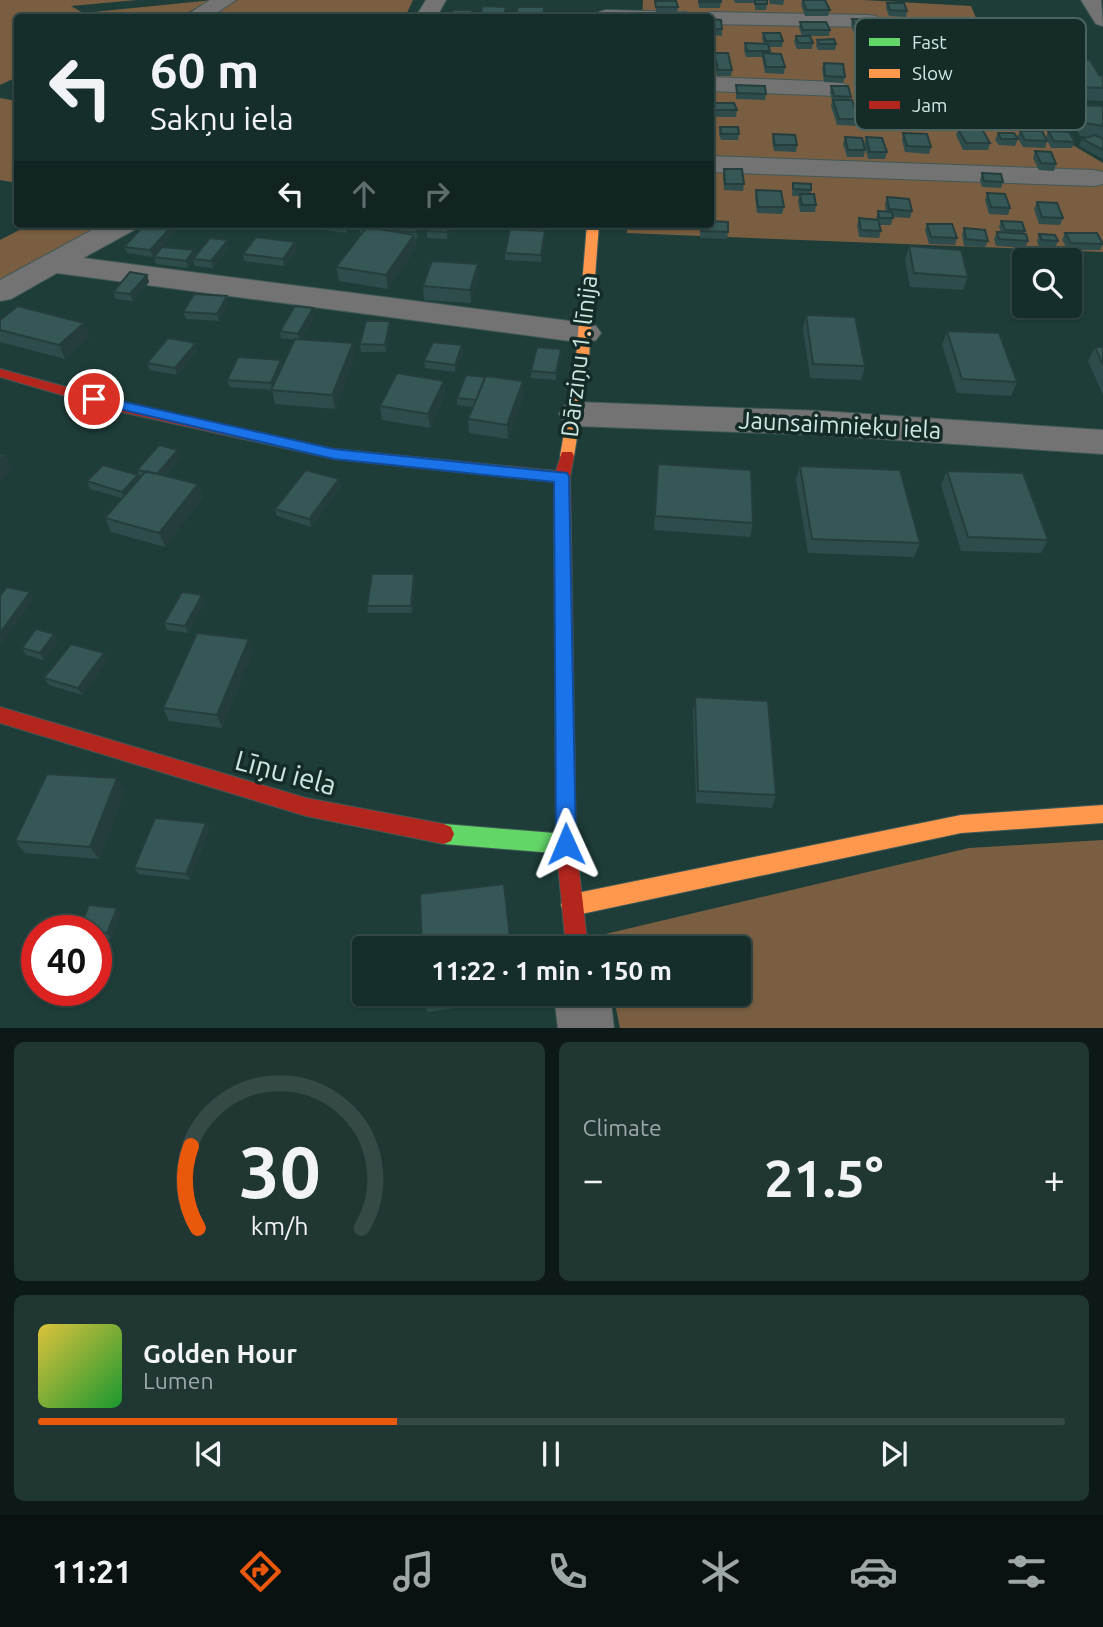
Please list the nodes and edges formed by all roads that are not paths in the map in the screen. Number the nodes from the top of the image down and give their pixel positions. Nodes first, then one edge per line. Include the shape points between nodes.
1 (226, 0) edge
2 (1091, 0) edge
3 (607, 11) edge
4 (200, 14) edge
5 (640, 14) edge
6 (714, 18) edge
7 (1103, 20) edge
8 (855, 21) edge
9 (714, 84) edge
10 (837, 89) edge
11 (714, 164) edge
12 (1094, 178) dead end
13 (117, 228) edge
14 (593, 228) edge
15 (52, 263) junction
16 (0, 292) edge
17 (586, 333) junction
18 (0, 373) edge
19 (576, 414) junction
20 (1103, 442) edge
21 (562, 477) junction
22 (0, 715) edge
23 (1103, 814) edge
24 (566, 844) junction
25 (572, 905) junction
26 (576, 936) edge
27 (583, 1006) edge
28 (586, 1028) edge

1 - 4 street
2 - 7 street
3 - 5 street
6 - 8 street
9 - 10 street
11 - 12 street
13 - 15 street
14 - 17 street, Dārziņu 1. līnija
15 - 16 street
15 - 17 street
17 - 19 street, Dārziņu 1. līnija
18 - 21 street via 117,406 334,454
19 - 20 street, Jaunsaimnieku iela via 821,423
19 - 21 street, Dārziņu 1. līnija
21 - 24 street, Dārziņu 1. līnija
22 - 24 street, Līņu iela via 306,807 438,834
23 - 25 street via 961,824
24 - 25 street, Dārziņu 1. līnija
25 - 26 street, Dārziņu 1. līnija
27 - 28 street

